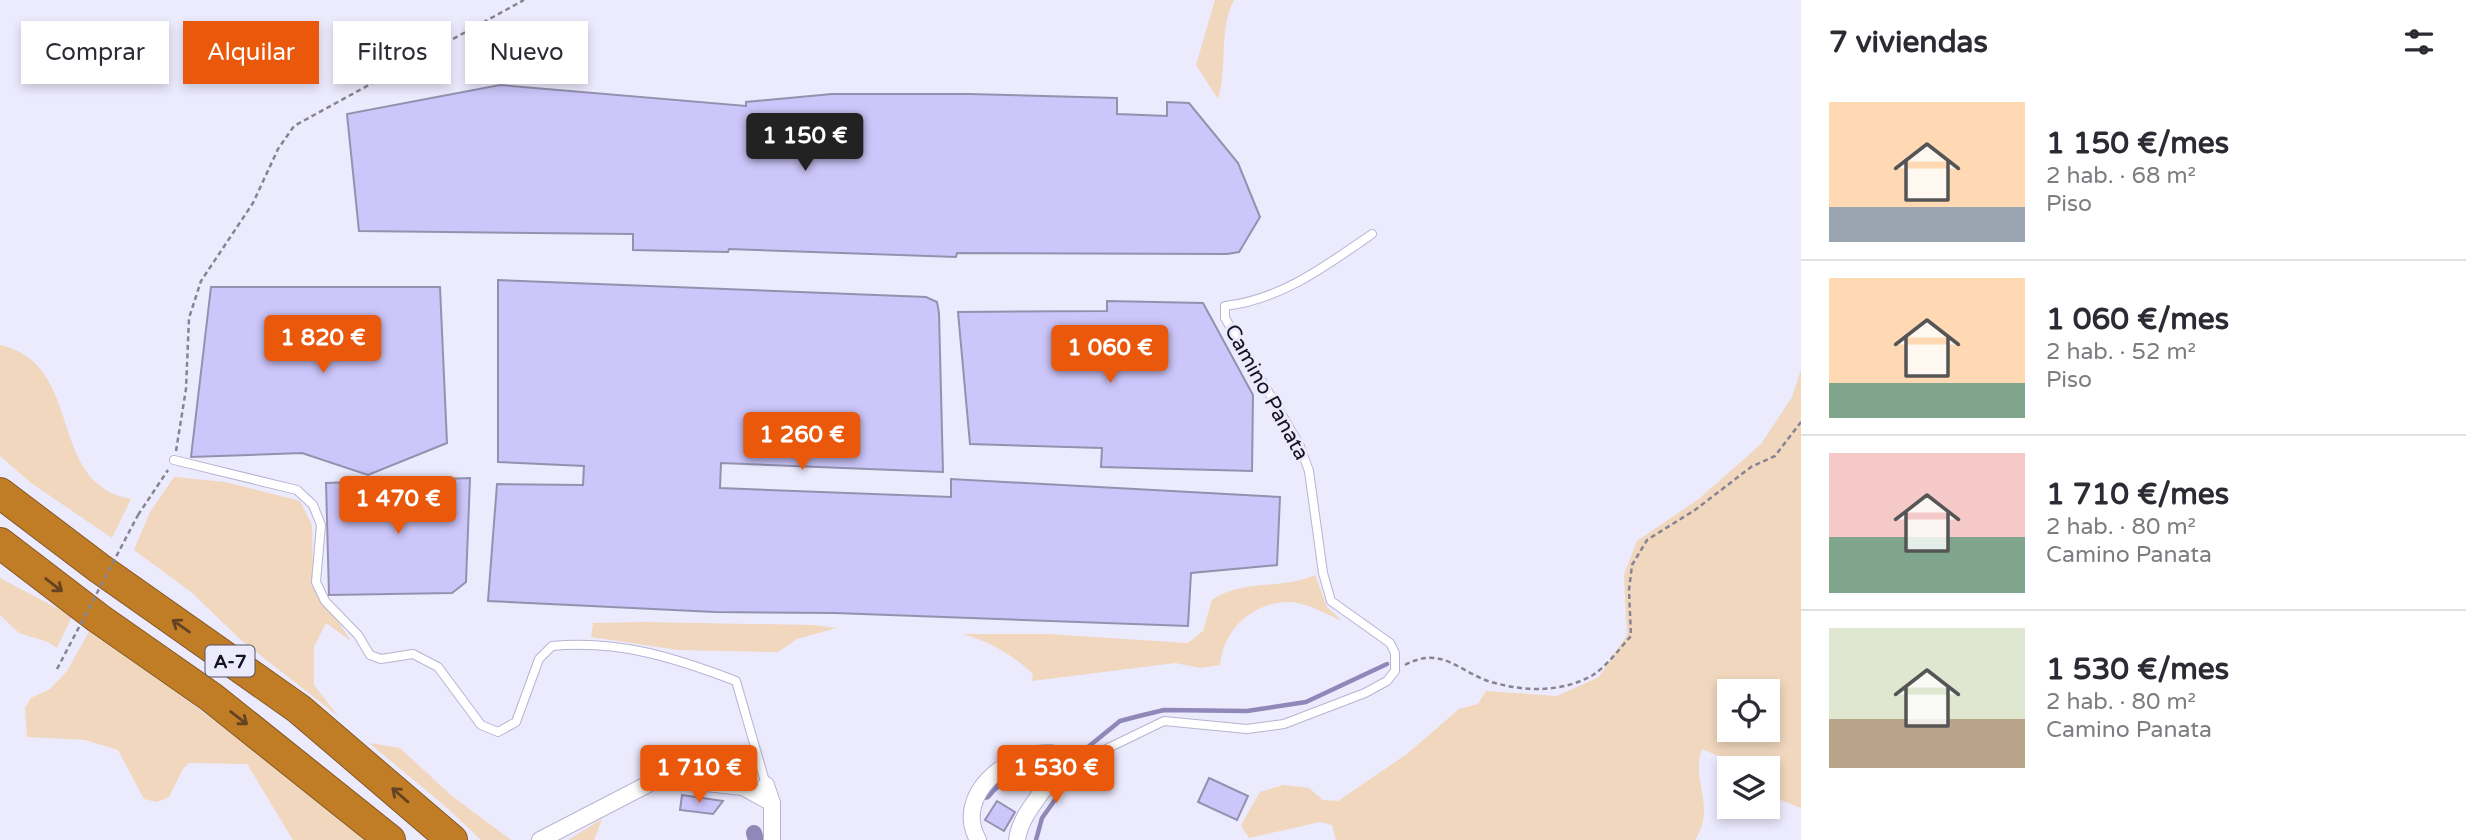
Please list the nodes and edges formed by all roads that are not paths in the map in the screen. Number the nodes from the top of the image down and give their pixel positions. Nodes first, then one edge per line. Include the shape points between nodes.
1 (1372, 234) dead end
2 (174, 460) road end
3 (0, 493) edge
4 (0, 543) edge
5 (1059, 762) junction
6 (766, 785) joint
7 (772, 803) junction
8 (390, 840) edge
9 (452, 840) edge
10 (540, 840) edge
11 (772, 840) edge
12 (978, 840) edge
13 (1017, 840) edge

1 - 5 lane, Camino Panata via 1302,280 1243,304 1226,306 1225,318 1300,444 1310,471 1331,601 1390,643 1395,671 1365,693 1284,724 1247,729 1164,721 1100,752
2 - 6 lane via 297,490 313,505 321,525 316,582 325,601 370,654 381,659 413,654 438,667 481,725 498,732 516,722 539,659 552,646 589,643 636,648 736,681
9 -> 3 highway, A-7 via 299,709
4 -> 8 highway, A-7 via 222,705
5 - 12 street via 1051,753 1040,752 987,779 975,795 971,811 970,826
5 - 13 street via 1019,825
6 - 7 street
7 - 10 street via 743,787 660,778
7 - 11 street

